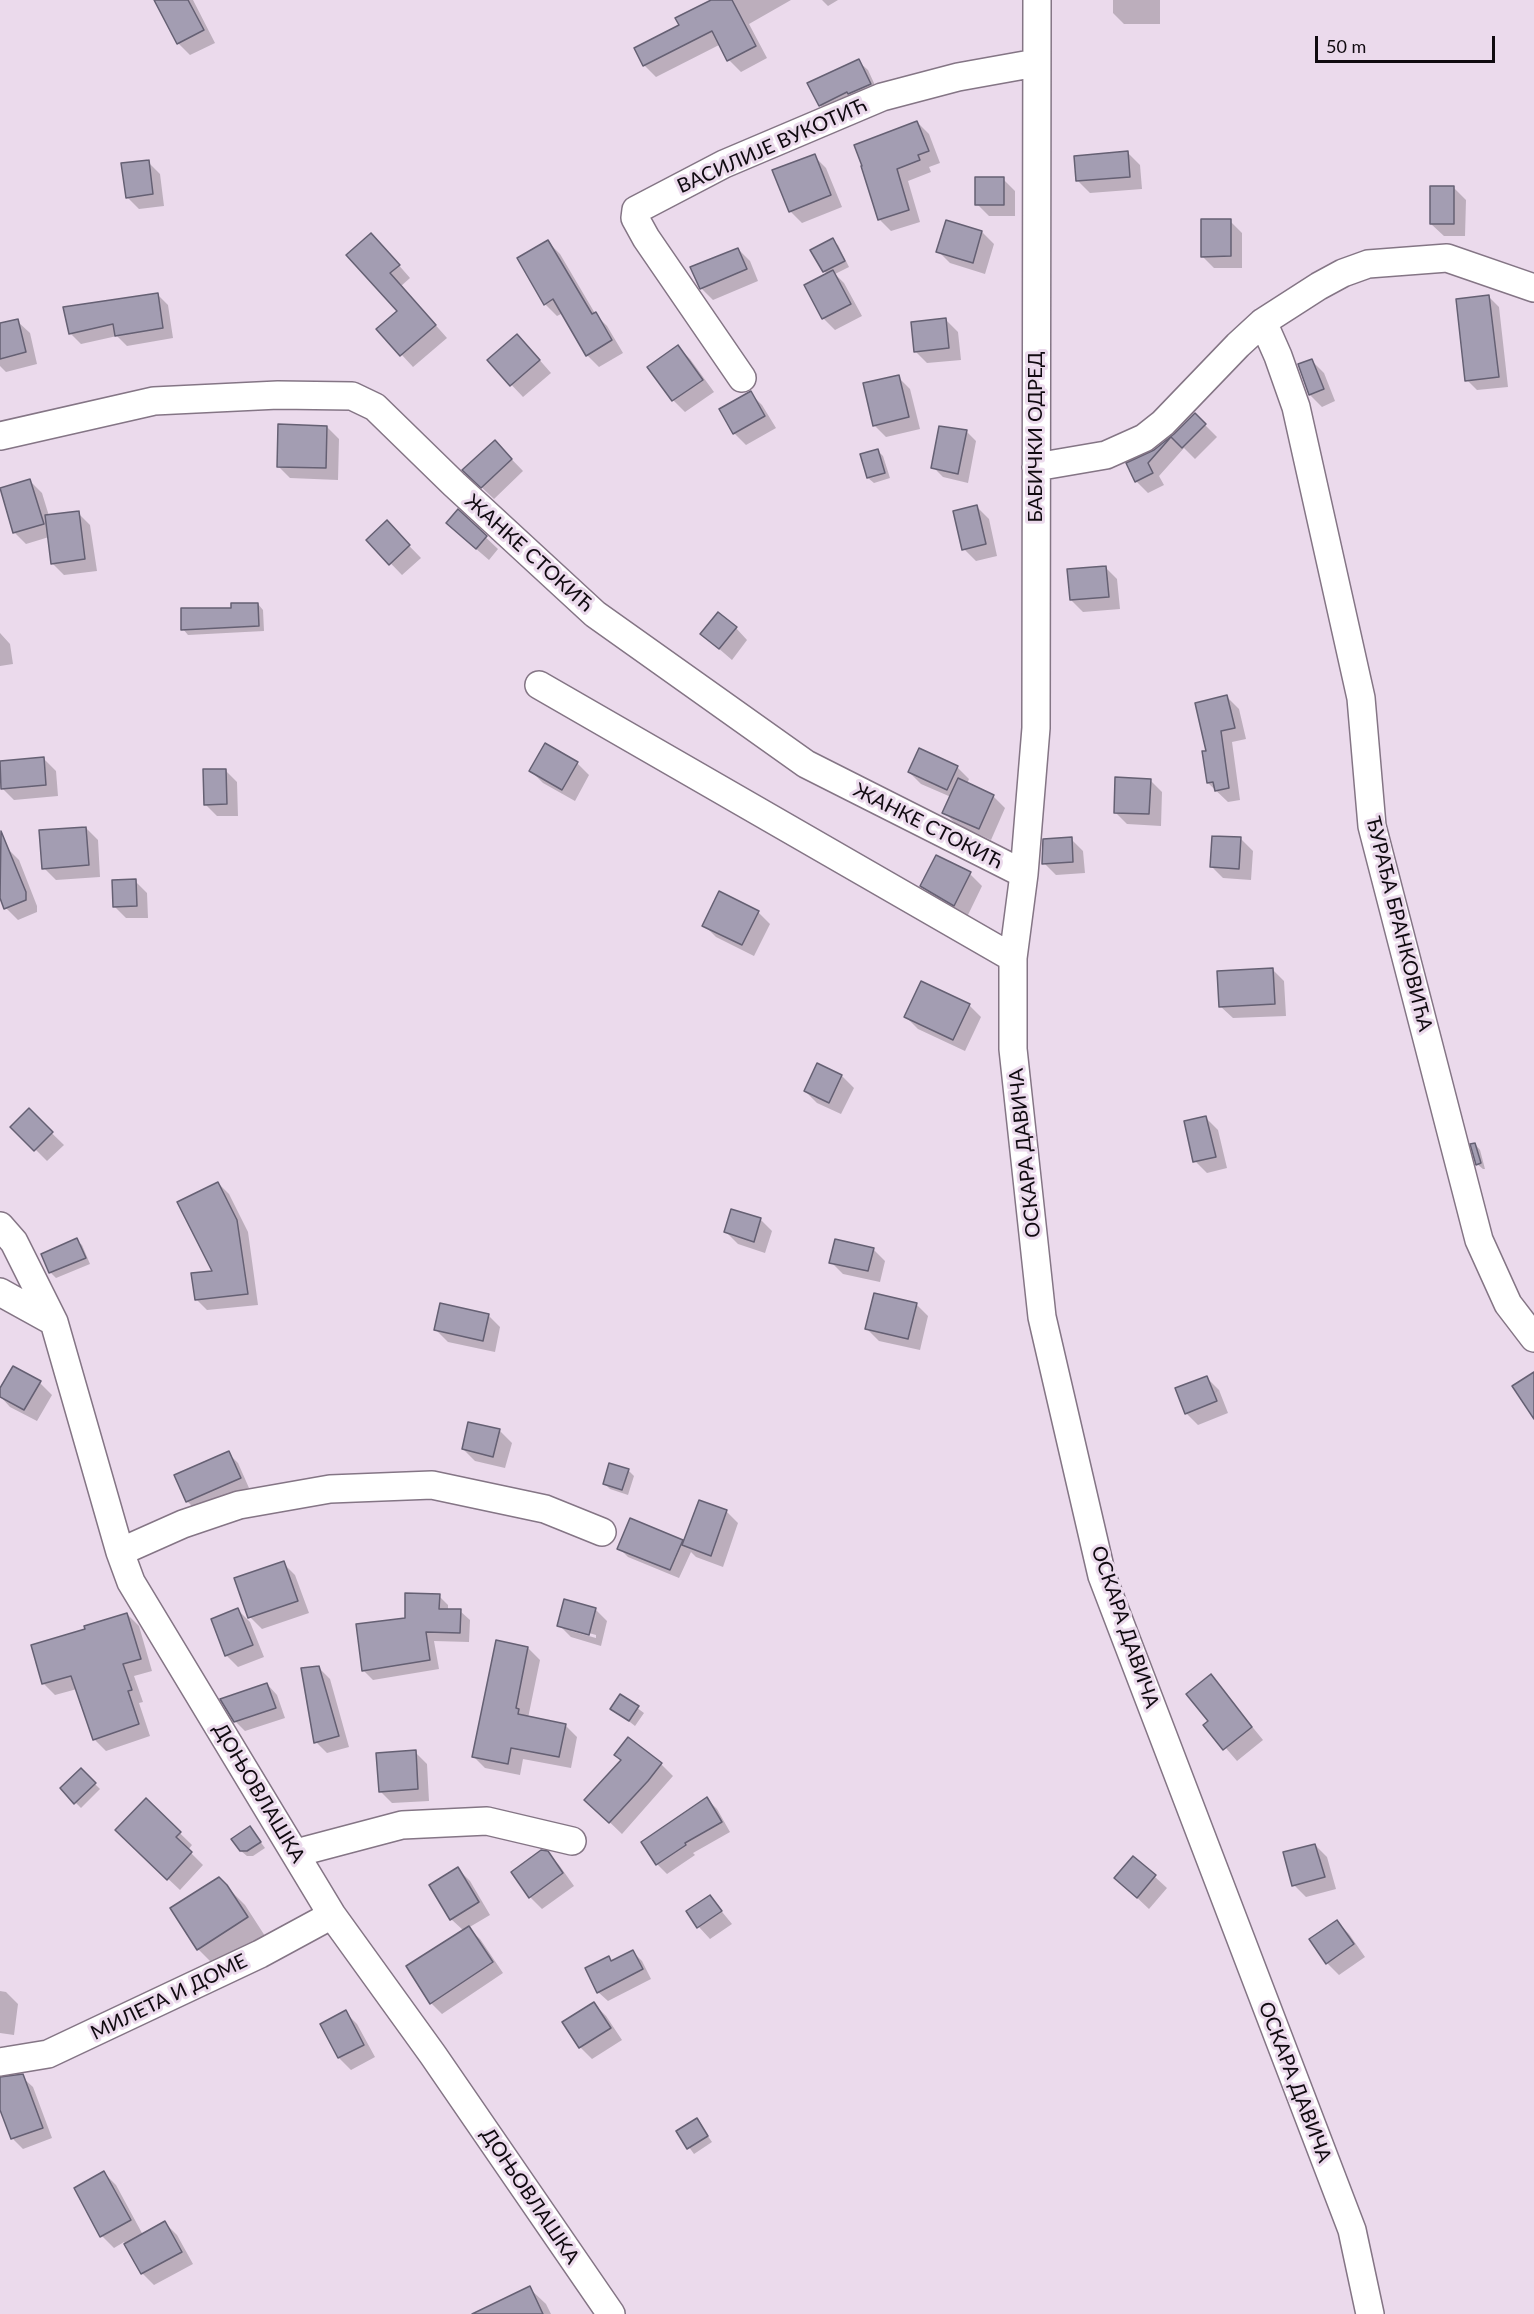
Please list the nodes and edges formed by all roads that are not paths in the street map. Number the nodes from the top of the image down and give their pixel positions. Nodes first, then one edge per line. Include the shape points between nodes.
1 (1037, 0) edge
2 (1036, 63) junction
3 (1534, 288) edge
4 (1263, 322) junction
5 (742, 378) dead end
6 (0, 436) edge
7 (1036, 467) junction
8 (539, 685) dead end
9 (1024, 874) junction
10 (1013, 958) junction
11 (0, 1226) edge
12 (0, 1292) edge
13 (54, 1322) junction
14 (1534, 1338) edge
15 (602, 1532) dead end
16 (120, 1552) junction
17 (572, 1841) dead end
18 (296, 1853) junction
19 (332, 1915) junction
20 (0, 2062) edge
21 (611, 2314) edge
22 (1370, 2314) edge

1 - 2 street, БАБИЧКИ ОДРЕД
2 - 5 street, ВАСИЛИЈЕ ВУКОТИЋ via 958,77 882,98 724,164 636,210 635,218 646,238
2 - 7 street, БАБИЧКИ ОДРЕД
3 - 4 street via 1447,258 1368,264 1318,286
4 - 7 street via 1144,438 1106,455
4 - 14 street, ЂУРАЂА БРАНКОВИЋА via 1296,407 1361,698 1372,826 1479,1240 1508,1304
6 - 9 street, ЖАНКЕ СТОКИЋ via 154,401 352,396 375,407 595,614 806,764
7 - 9 street, БАБИЧКИ ОДРЕД via 1036,728
8 - 10 street
9 - 10 street, ОСКАРА ДАВИЧА
10 - 22 street, ОСКАРА ДАВИЧА via 1013,1049 1042,1317 1102,1575 1352,2230
11 - 13 street, ДОЊОВЛАШКА via 14,1242
12 - 13 street
13 - 16 street, ДОЊОВЛАШКА
15 - 16 street via 545,1509 432,1485 330,1489 239,1505
16 - 18 street, ДОЊОВЛАШКА via 130,1582
17 - 18 street via 487,1821 402,1825
18 - 19 street, ДОЊОВЛАШКА
19 - 20 street, МИЛЕТА И ДОМЕ via 260,1954 48,2054
19 - 21 street, ДОЊОВЛАШКА

